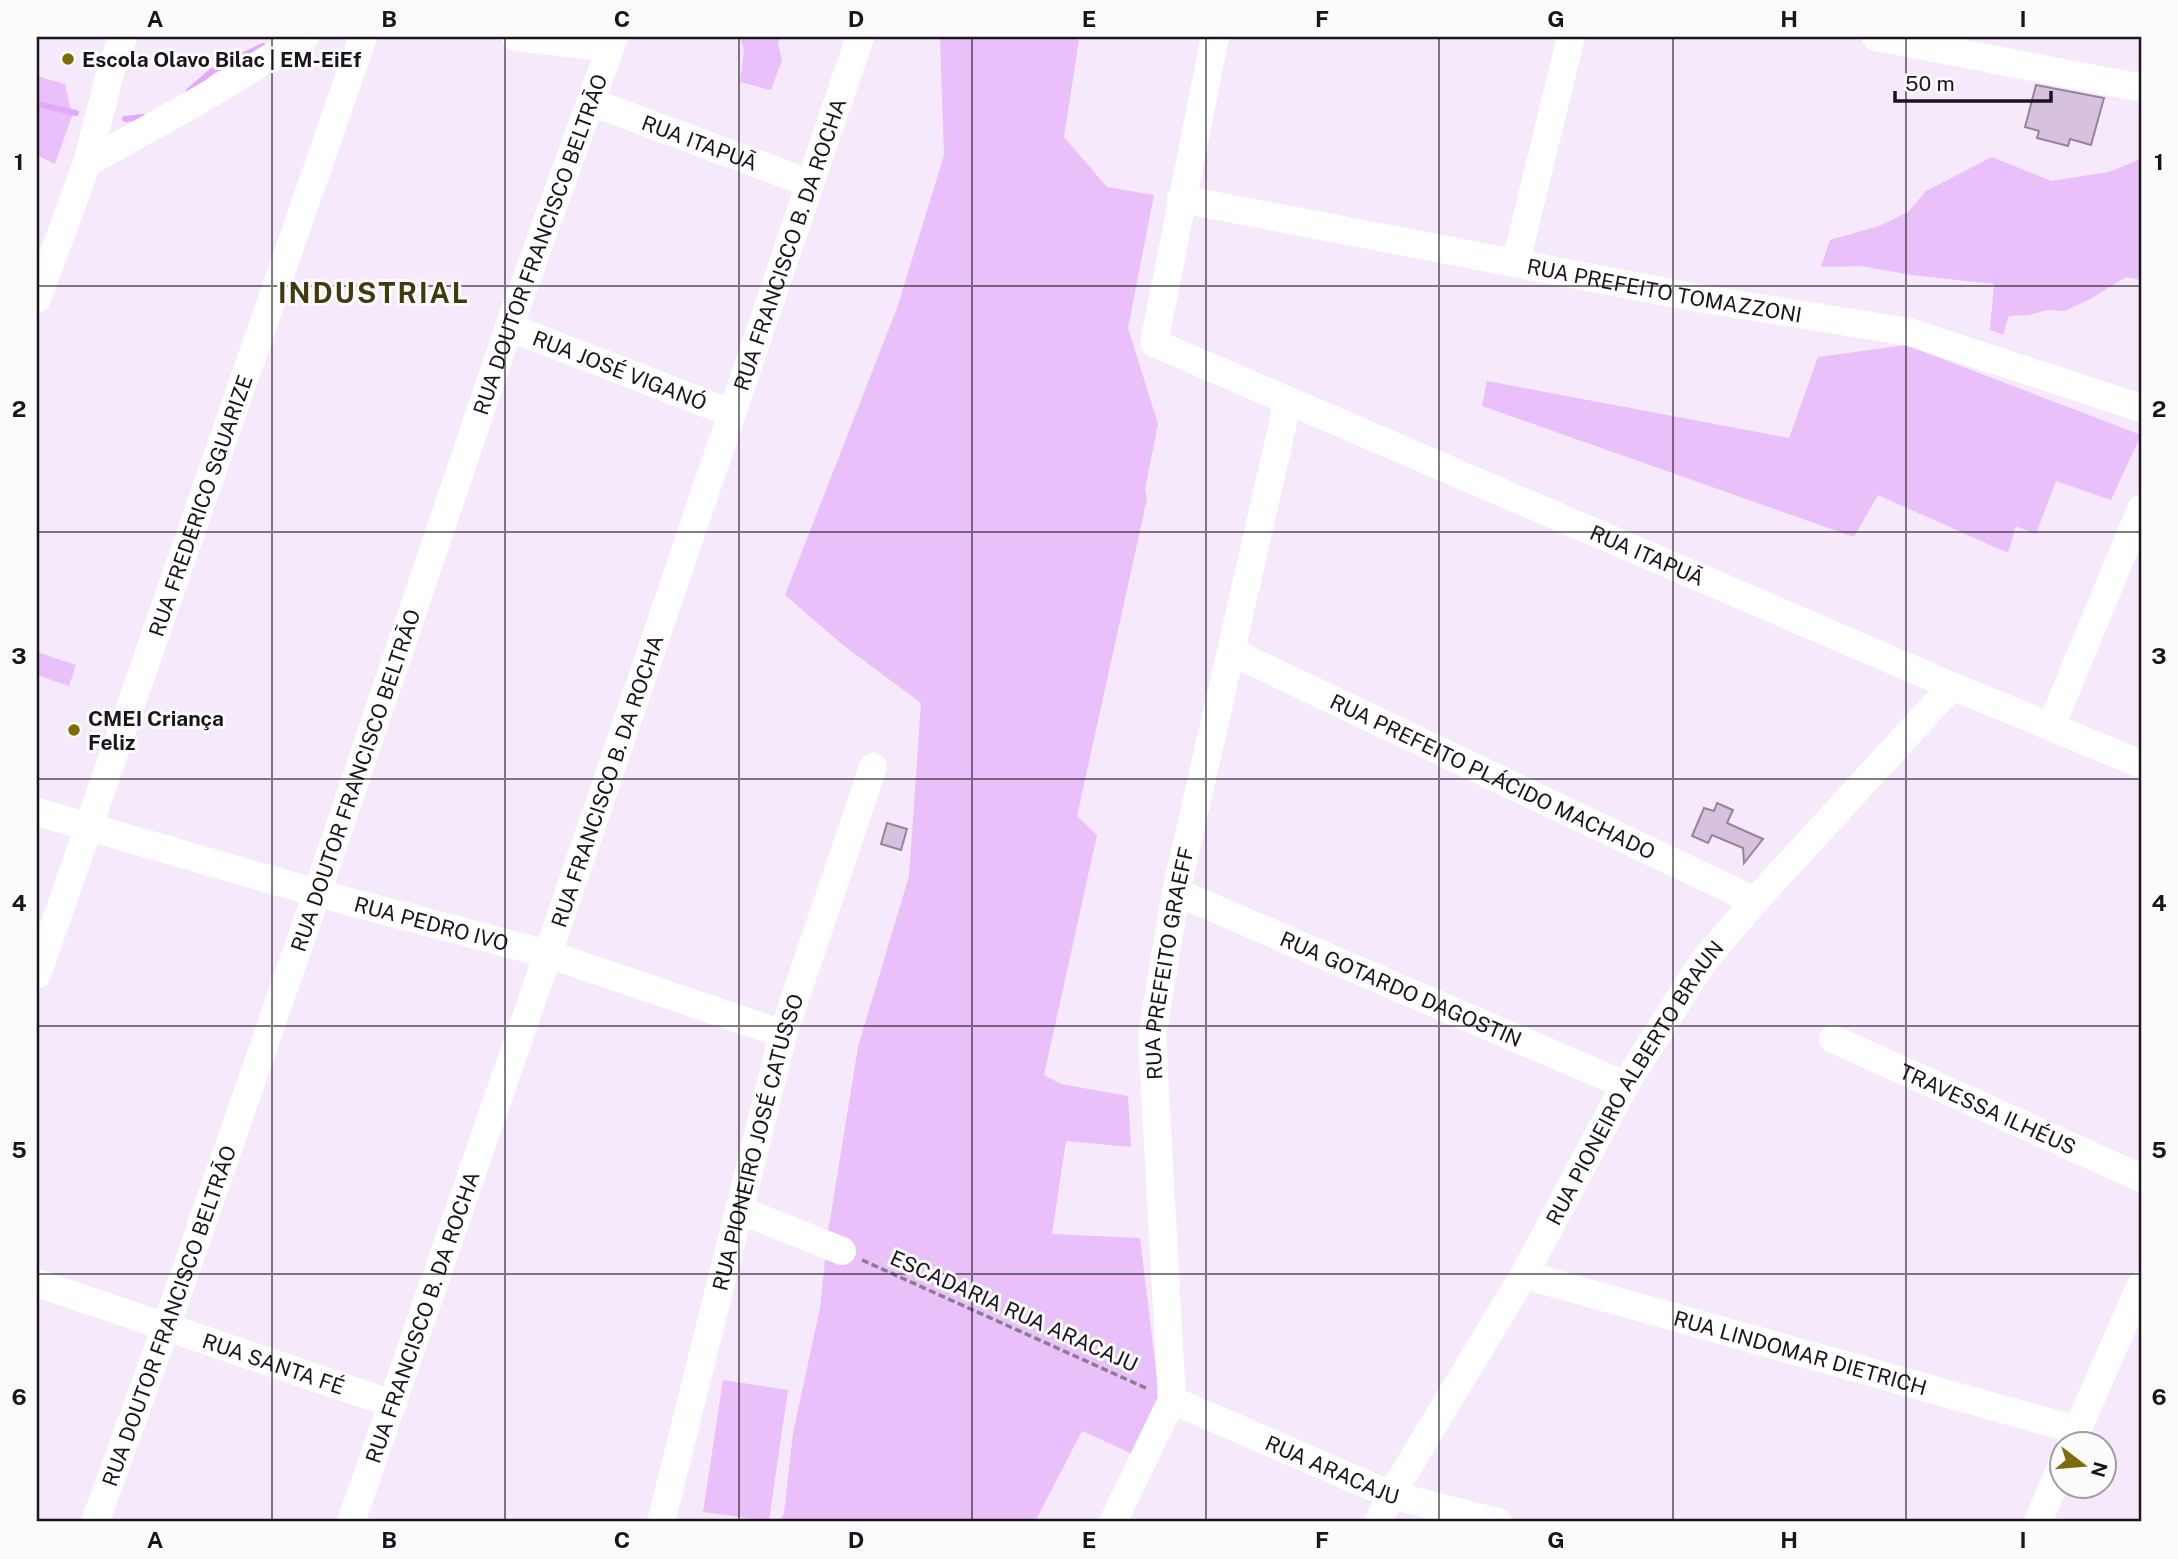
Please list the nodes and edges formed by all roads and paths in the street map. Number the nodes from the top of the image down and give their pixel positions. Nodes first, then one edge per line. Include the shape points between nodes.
1 (123, 37) edge
2 (305, 37) edge
3 (363, 37) edge
4 (516, 37) edge
5 (860, 37) edge
6 (1215, 37) edge
7 (1572, 37) edge
8 (1877, 37) edge
9 (612, 43) edge
10 (2141, 86) edge
11 (591, 102) junction
12 (87, 163) junction
13 (809, 183) junction
14 (1181, 199) junction
15 (1517, 262) junction
16 (37, 299) edge
17 (509, 327) junction
18 (1288, 401) junction
19 (2141, 408) edge
20 (731, 413) junction
21 (2141, 509) edge
22 (1232, 652) junction
23 (1952, 686) junction
24 (2051, 726) junction
25 (2141, 764) edge
26 (873, 767) dead end
27 (37, 812) edge
28 (89, 827) junction
29 (1176, 892) junction
30 (317, 893) junction
31 (1755, 901) junction
32 (548, 954) junction
33 (37, 975) edge
34 (783, 1034) junction
35 (1833, 1039) dead end
36 (1625, 1085) junction
37 (2141, 1178) edge
38 (739, 1210) junction
39 (842, 1251) joint
40 (1524, 1275) junction
41 (37, 1283) edge
42 (2141, 1286) edge
43 (166, 1327) junction
44 (2133, 1328) edge
45 (1172, 1400) junction
46 (393, 1404) junction
47 (2050, 1430) edge
48 (2078, 1430) edge
49 (1391, 1495) junction
50 (2048, 1499) edge
51 (95, 1522) edge
52 (351, 1522) edge
53 (661, 1522) edge
54 (1113, 1522) edge
55 (1378, 1522) edge
56 (1498, 1522) edge
57 (2038, 1522) edge

1 - 12 street
2 - 12 street
3 - 28 street, RUA FREDERICO SGUARIZE
4 - 9 street
5 - 13 street, RUA FRANCISCO B. DA ROCHA
6 - 14 street
7 - 15 street
8 - 10 street
9 - 11 street, RUA DOUTOR FRANCISCO BELTRÃO
11 - 13 street, RUA ITAPUÃ
11 - 17 street, RUA DOUTOR FRANCISCO BELTRÃO
12 - 16 street
13 - 20 street, RUA FRANCISCO B. DA ROCHA
14 - 15 street, RUA PREFEITO TOMAZZONI
14 - 18 street, RUA ITAPUÃ via 1154,343
15 - 19 street, RUA PREFEITO TOMAZZONI via 1692,297 1909,332
17 - 20 street, RUA JOSÉ VIGANÓ
17 - 30 street, RUA DOUTOR FRANCISCO BELTRÃO
18 - 22 street, RUA PREFEITO GRAEFF
18 - 23 street, RUA ITAPUÃ
20 - 32 street, RUA FRANCISCO B. DA ROCHA
21 - 24 street
22 - 29 street, RUA PREFEITO GRAEFF
22 - 31 street, RUA PREFEITO PLÁCIDO MACHADO
23 - 24 street, RUA ITAPUÃ
23 - 31 street, RUA PIONEIRO ALBERTO BRAUN
24 - 25 street, RUA ITAPUÃ
26 - 34 street, RUA PIONEIRO JOSÉ CATUSSO
27 - 28 street, RUA PEDRO IVO
28 - 30 street, RUA PEDRO IVO
28 - 33 street, RUA FREDERICO SGUARIZE
29 - 36 street, RUA GOTARDO DAGOSTIN
29 - 45 street, RUA PREFEITO GRAEFF via 1153,1036
30 - 32 street, RUA PEDRO IVO
30 - 43 street, RUA DOUTOR FRANCISCO BELTRÃO
31 - 36 street, RUA PIONEIRO ALBERTO BRAUN via 1702,963
32 - 34 street, RUA PEDRO IVO
32 - 46 street, RUA FRANCISCO B. DA ROCHA
34 - 38 street, RUA PIONEIRO JOSÉ CATUSSO
35 - 37 street, TRAVESSA ILHÉUS
36 - 40 street, RUA PIONEIRO ALBERTO BRAUN
38 - 39 street
38 - 53 street, RUA PIONEIRO JOSÉ CATUSSO
39 - 45 path, ESCADARIA RUA ARACAJU
40 - 47 street, RUA LINDOMAR DIETRICH
40 - 49 street, RUA PIONEIRO ALBERTO BRAUN
41 - 43 street, RUA SANTA FÉ
42 - 44 street
43 - 46 street, RUA SANTA FÉ
43 - 51 street, RUA DOUTOR FRANCISCO BELTRÃO
44 - 48 street
45 - 49 street, RUA ARACAJU
45 - 54 street, RUA PREFEITO GRAEFF
46 - 52 street, RUA FRANCISCO B. DA ROCHA
49 - 55 street, RUA PIONEIRO ALBERTO BRAUN
49 - 56 street, RUA ARACAJU
50 - 57 street

